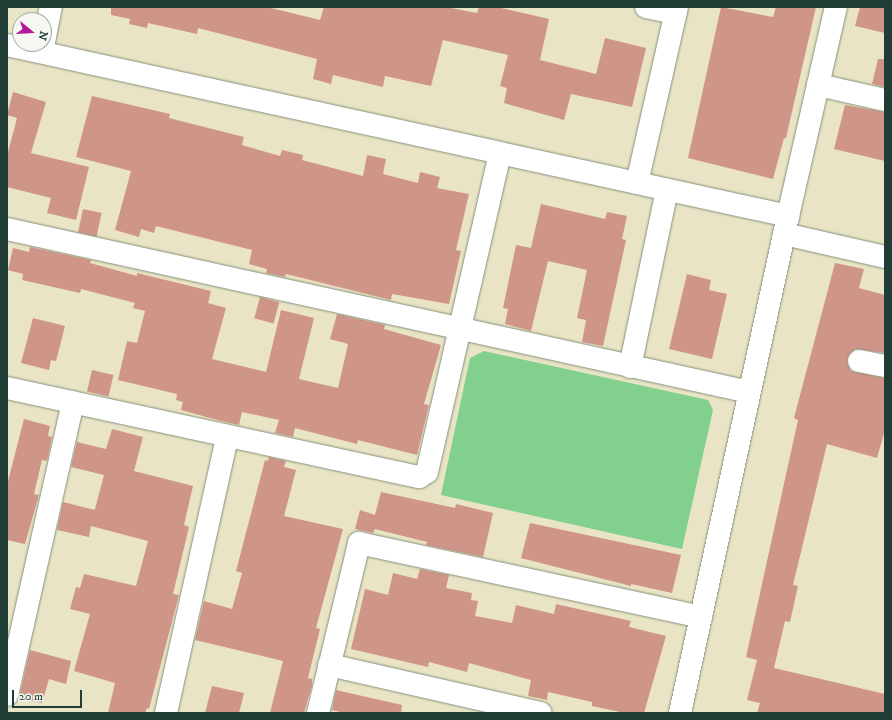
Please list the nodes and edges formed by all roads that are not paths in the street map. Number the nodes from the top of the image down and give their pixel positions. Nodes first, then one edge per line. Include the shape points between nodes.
1 (646, 7) edge
2 (836, 7) edge
3 (676, 10) edge
4 (52, 48) edge
5 (818, 85) junction
6 (885, 100) edge
7 (500, 153) junction
8 (637, 183) junction
9 (667, 190) junction
10 (786, 225) junction
11 (7, 229) edge
12 (885, 257) edge
13 (460, 330) junction
14 (859, 360) dead end
15 (630, 366) junction
16 (885, 366) edge
17 (7, 388) edge
18 (749, 392) junction
19 (73, 402) junction
20 (228, 438) junction
21 (701, 617) junction
22 (329, 665) junction
23 (7, 695) edge
24 (166, 713) edge
25 (318, 713) edge
26 (541, 713) edge
27 (680, 713) edge

1 - 3 street
2 - 5 street
3 - 8 street
4 - 7 street
5 - 6 street
5 - 10 street
7 - 8 street
7 - 13 street
8 - 9 street
9 - 10 street
9 - 15 street
10 - 12 street
10 - 18 street
11 - 13 street
13 - 15 street
13 - 20 street via 427,472 420,477
14 - 16 street
15 - 18 street
17 - 19 street
18 - 21 street
19 - 20 street
19 - 23 street
20 - 24 street
21 - 22 street via 359,543
21 - 27 street
22 - 25 street
22 - 26 street

